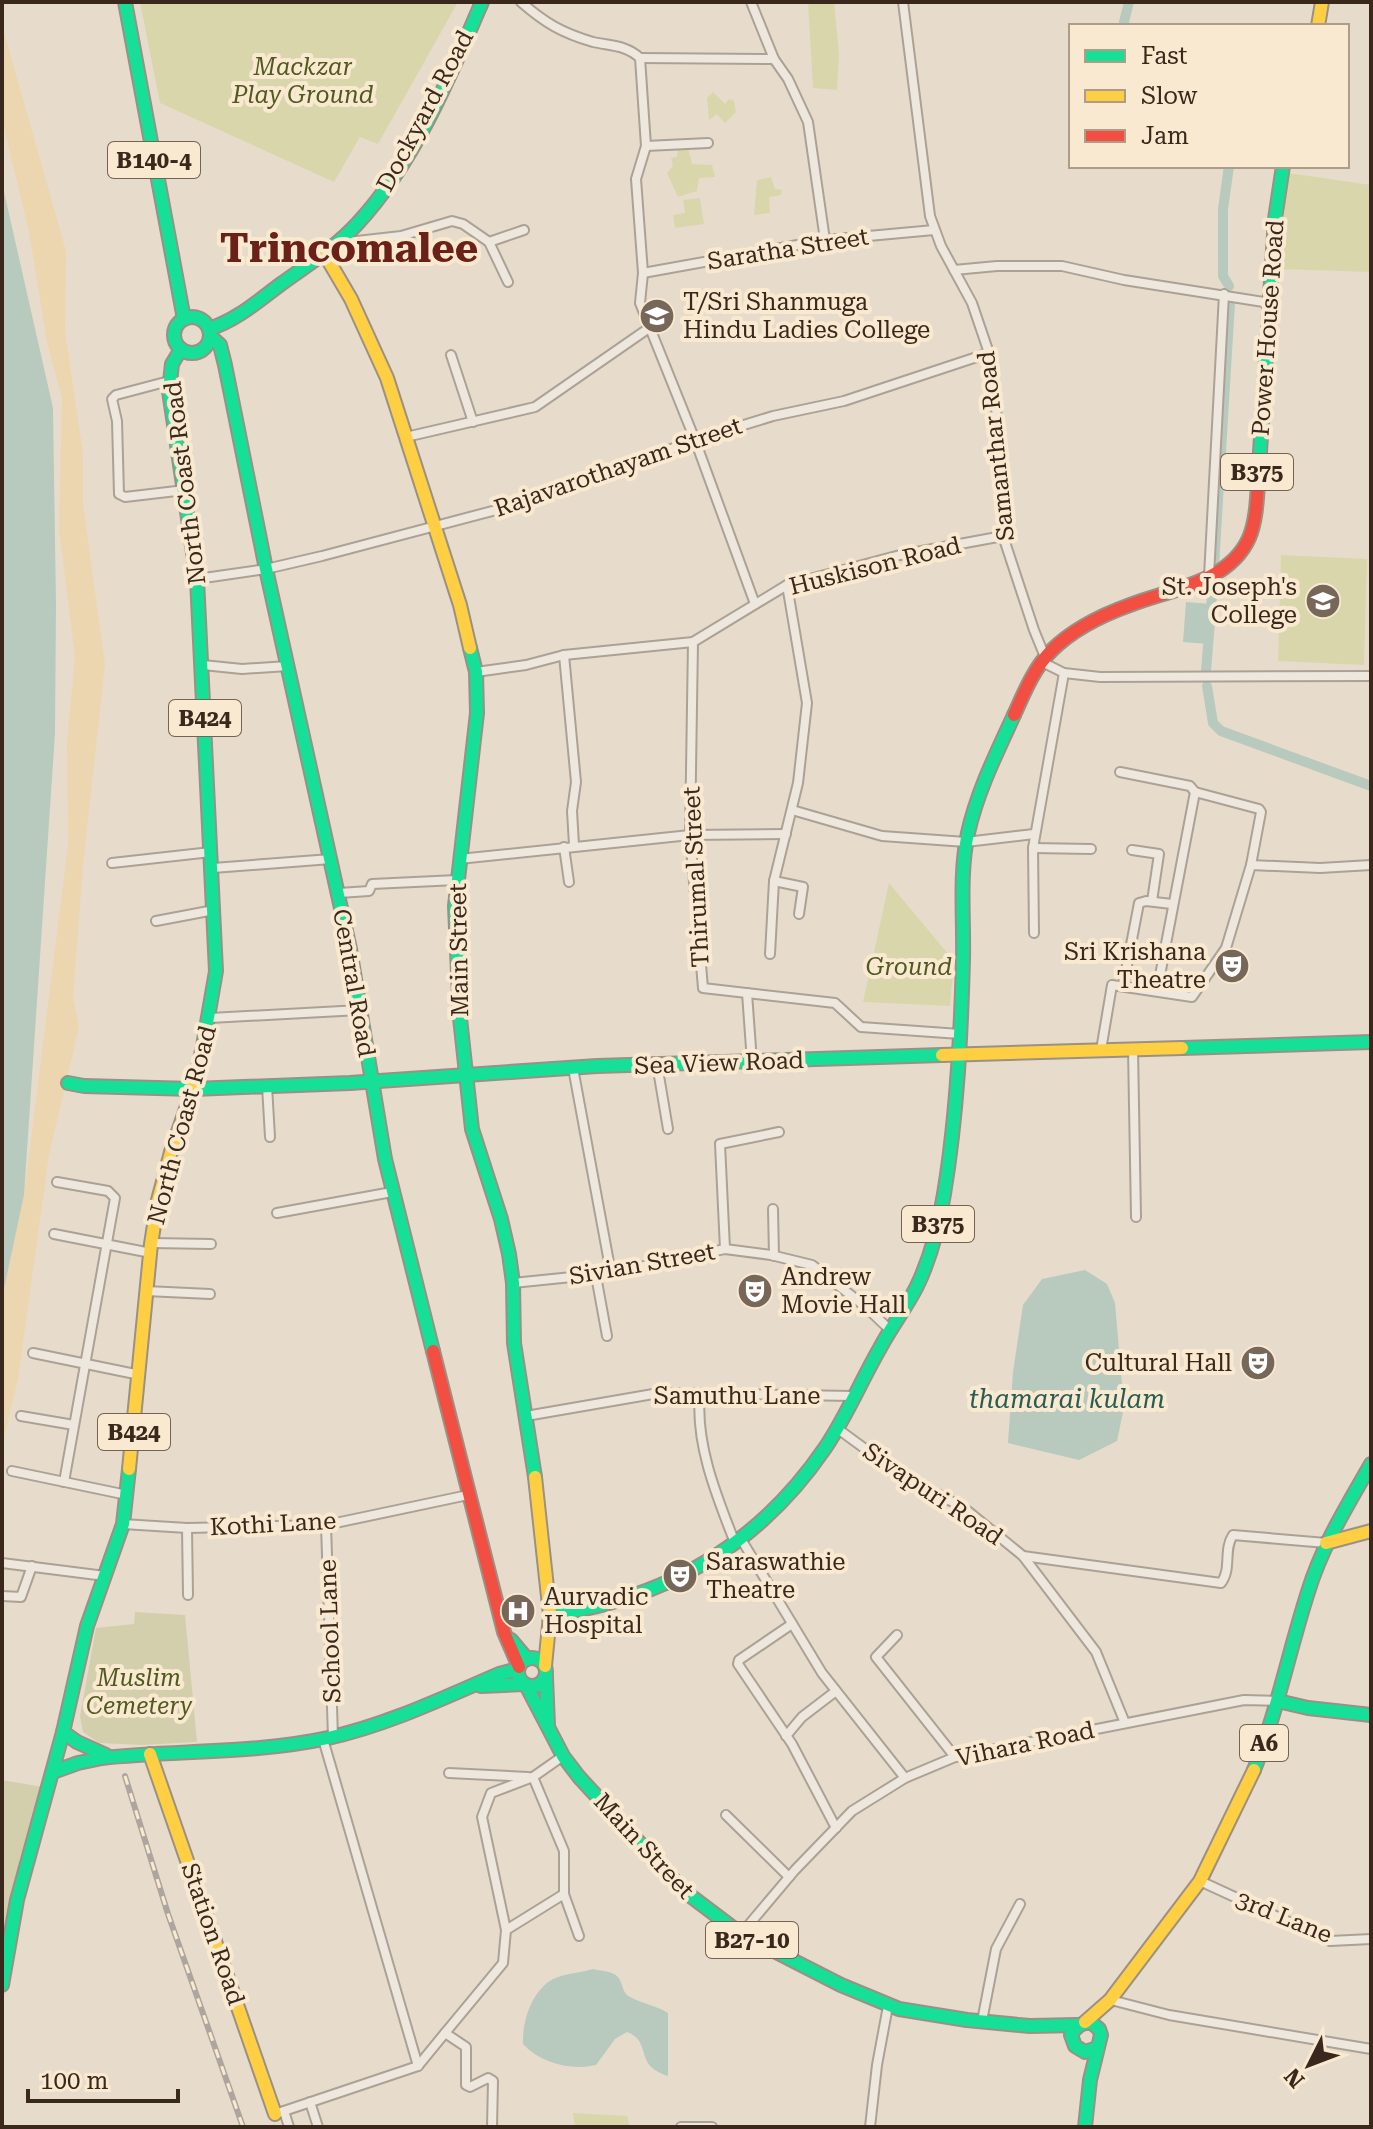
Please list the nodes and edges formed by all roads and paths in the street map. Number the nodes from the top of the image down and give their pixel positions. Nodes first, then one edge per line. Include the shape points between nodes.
1 (125, 2) edge
2 (482, 2) edge
3 (521, 2) edge
4 (751, 2) edge
5 (903, 2) edge
6 (1322, 2) edge
7 (1318, 24) edge
8 (640, 58) junction
9 (774, 59) junction
10 (708, 143) dead end
11 (646, 146) junction
12 (1283, 168) edge
13 (524, 230) dead end
14 (934, 230) junction
15 (825, 240) junction
16 (489, 242) junction
17 (337, 243) junction
18 (324, 253) junction
19 (954, 270) junction
20 (643, 273) junction
21 (508, 282) dead end
22 (1224, 294) junction
23 (1270, 303) junction
24 (184, 319) junction
25 (649, 328) junction
26 (209, 332) junction
27 (181, 349) junction
28 (989, 353) junction
29 (451, 355) dead end
30 (169, 381) junction
31 (473, 422) junction
32 (406, 437) junction
33 (695, 440) junction
34 (186, 490) junction
35 (433, 525) junction
36 (1003, 536) junction
37 (266, 569) junction
38 (1209, 577) junction
39 (197, 579) junction
40 (787, 585) junction
41 (755, 604) junction
42 (693, 642) junction
43 (564, 655) junction
44 (1044, 659) junction
45 (203, 665) junction
46 (288, 666) junction
47 (476, 672) junction
48 (1064, 673) junction
49 (1371, 676) edge
50 (1120, 772) dead end
51 (1195, 792) junction
52 (792, 810) junction
53 (786, 834) junction
54 (1034, 834) junction
55 (690, 835) junction
56 (966, 842) junction
57 (574, 845) junction
58 (564, 847) junction
59 (1033, 848) junction
60 (1091, 849) dead end
61 (1132, 850) dead end
62 (212, 852) junction
63 (331, 859) junction
64 (459, 859) junction
65 (112, 863) dead end
66 (1251, 865) junction
67 (1371, 865) edge
68 (213, 868) junction
69 (457, 880) junction
70 (774, 881) junction
71 (569, 882) dead end
72 (339, 893) junction
73 (1152, 901) junction
74 (1172, 904) junction
75 (215, 910) junction
76 (799, 914) dead end
77 (156, 921) dead end
78 (1034, 933) dead end
79 (770, 954) dead end
80 (1123, 986) junction
81 (1157, 991) junction
82 (747, 993) junction
83 (360, 1010) junction
84 (210, 1018) junction
85 (960, 1034) junction
86 (1371, 1042) edge
87 (1133, 1049) junction
88 (1101, 1050) junction
89 (959, 1055) junction
90 (752, 1063) junction
91 (657, 1064) junction
92 (573, 1068) junction
93 (465, 1075) junction
94 (370, 1081) junction
95 (68, 1083) dead end
96 (267, 1086) junction
97 (193, 1089) junction
98 (668, 1129) dead end
99 (779, 1132) dead end
100 (270, 1137) dead end
101 (57, 1182) dead end
102 (392, 1192) junction
103 (773, 1209) dead end
104 (277, 1213) dead end
105 (1136, 1217) dead end
106 (54, 1234) dead end
107 (211, 1244) dead end
108 (108, 1245) junction
109 (151, 1248) junction
110 (725, 1249) junction
111 (774, 1256) junction
112 (611, 1273) junction
113 (596, 1276) junction
114 (513, 1283) junction
115 (146, 1291) junction
116 (210, 1294) dead end
117 (890, 1330) junction
118 (607, 1336) dead end
119 (33, 1353) dead end
120 (85, 1364) junction
121 (140, 1375) junction
122 (700, 1394) junction
123 (854, 1396) junction
124 (21, 1416) dead end
125 (526, 1416) junction
126 (74, 1425) junction
127 (838, 1429) junction
128 (1371, 1464) edge
129 (12, 1471) dead end
130 (64, 1482) junction
131 (128, 1495) junction
132 (468, 1495) junction
133 (123, 1524) junction
134 (326, 1525) junction
135 (187, 1528) junction
136 (1371, 1531) edge
137 (738, 1541) junction
138 (1326, 1543) junction
139 (1023, 1556) junction
140 (2, 1563) edge
141 (32, 1566) junction
142 (105, 1576) junction
143 (188, 1595) dead end
144 (2, 1596) edge
145 (550, 1615) junction
146 (792, 1624) junction
147 (897, 1635) dead end
148 (523, 1663) junction
149 (546, 1672) junction
150 (525, 1684) junction
151 (465, 1688) junction
152 (836, 1691) junction
153 (1278, 1701) junction
154 (1371, 1715) edge
155 (1125, 1723) junction
156 (548, 1730) junction
157 (63, 1732) junction
158 (786, 1736) junction
159 (328, 1738) junction
160 (150, 1754) junction
161 (107, 1755) junction
162 (563, 1756) junction
163 (955, 1757) junction
164 (53, 1772) junction
165 (449, 1773) dead end
166 (533, 1777) junction
167 (905, 1778) junction
168 (726, 1815) dead end
169 (836, 1828) junction
170 (789, 1877) junction
171 (1200, 1881) junction
172 (564, 1894) junction
173 (1020, 1904) dead end
174 (506, 1930) junction
175 (741, 1934) junction
176 (579, 1936) dead end
177 (1371, 1939) edge
178 (2, 1985) edge
179 (1110, 2000) junction
180 (888, 2006) junction
181 (982, 2021) junction
182 (1081, 2023) junction
183 (1030, 2026) junction
184 (1101, 2031) junction
185 (445, 2033) junction
186 (1076, 2046) junction
187 (1097, 2048) junction
188 (1371, 2049) edge
189 (418, 2066) junction
190 (1087, 2095) junction
191 (310, 2102) junction
192 (279, 2113) junction
193 (289, 2127) edge
194 (318, 2127) edge
195 (492, 2127) edge
196 (681, 2127) edge
197 (712, 2127) edge
198 (870, 2127) edge
199 (1085, 2127) edge

1 - 24 main road, B140-4
2 - 17 main road, Dockyard Road via 408,154 371,207
3 - 8 street via 549,26 623,47
4 - 9 street
5 - 14 street, Samanthar Road
6 - 7 main road
8 - 9 street
8 - 11 street
9 - 15 street via 808,122
10 - 11 street
11 - 20 street via 636,179
12 - 23 main road, Power House Road / B375
13 - 16 street
14 - 15 street, Saratha Street
14 - 19 street, Samanthar Road
15 - 20 street, Saratha Street
16 - 17 street via 452,221 401,236
16 - 21 street
17 - 18 main road, Dockyard Road
18 - 26 main road, Dockyard Road
18 - 32 main road, Main Street via 373,346
19 - 22 street via 1062,266
19 - 28 street, Samanthar Road
20 - 25 street via 640,303
22 - 23 street
22 - 38 street
23 - 38 main road, Power House Road / B375 via 1251,530 1235,558
24 - 26 main road via 201,320
24 - 27 main road via 174,333
25 - 31 street via 535,407
25 - 33 street
26 - 27 main road via 200,351
26 - 37 main road, Central Road via 220,345 225,365
27 - 30 main road, North Coast Road / B424
28 - 33 street, Rajavarothayam Street via 844,401
28 - 36 street, Samanthar Road
29 - 31 street
30 - 34 main road, North Coast Road / B424
30 - 34 street via 112,399 119,494
31 - 32 street
32 - 35 main road, Main Street
33 - 35 street, Rajavarothayam Street via 534,500
33 - 41 street
34 - 39 main road, North Coast Road / B424
35 - 37 street, Rajavarothayam Street
35 - 47 main road, Main Street
36 - 40 street, Huskison Road via 900,555
36 - 44 street, Samanthar Road
37 - 39 street, Rajavarothayam Street
37 - 46 main road, Central Road
38 - 44 main road, Power House Road / B375 via 1108,614
39 - 45 main road, North Coast Road / B424
40 - 41 street, Huskison Road
40 - 52 street via 807,703
41 - 42 street, Huskison Road
42 - 43 street, Huskison Road
42 - 55 street, Thirumal Street
43 - 47 street, Huskison Road
43 - 57 street via 576,782
44 - 48 street
44 - 56 main road, B375 via 984,783
45 - 46 street
45 - 62 main road, North Coast Road / B424
46 - 63 main road, Central Road
47 - 64 main road, Main Street via 477,713
48 - 49 street via 1159,678
48 - 54 street
50 - 51 street via 1190,786
51 - 66 street via 1259,809
51 - 74 street
52 - 53 street
52 - 56 street via 882,836
53 - 55 street
53 - 70 street
54 - 56 street
54 - 59 street
55 - 57 street
55 - 82 street, Thirumal Street via 703,988
56 - 85 main road, B375
57 - 58 street
58 - 64 street
58 - 71 street
59 - 60 street
59 - 78 street
61 - 73 street via 1159,854
62 - 65 street
62 - 68 main road, North Coast Road / B424
63 - 68 street
63 - 72 main road, Central Road
64 - 69 main road, Main Street
66 - 67 street
66 - 81 street via 1226,948 1192,997
68 - 75 main road, North Coast Road / B424
69 - 72 street via 372,884 369,891
69 - 93 main road, Main Street via 455,939
70 - 76 street via 803,887
70 - 79 street
72 - 83 main road, Central Road
73 - 74 street
73 - 80 street via 1139,903
74 - 81 street
75 - 77 street
75 - 84 main road, North Coast Road / B424
80 - 81 street
80 - 88 street via 1112,985
82 - 85 street, Thirumal Street via 835,1003 861,1027
82 - 90 street
83 - 84 street
83 - 94 main road, Central Road
84 - 97 main road, North Coast Road / B424
85 - 89 main road, B375
86 - 87 main road, Sea View Road
87 - 88 main road, Sea View Road
87 - 105 street
88 - 89 main road, Sea View Road
89 - 90 main road, Sea View Road
89 - 117 main road, B375 via 936,1232 915,1289
90 - 91 main road, Sea View Road
91 - 92 main road, Sea View Road
91 - 98 street
92 - 93 main road, Sea View Road
92 - 112 street
93 - 94 main road, Sea View Road
93 - 114 main road, Main Street via 472,1129 501,1219
94 - 96 main road, Sea View Road
94 - 102 main road, Central Road
95 - 97 main road, Sea View Road
96 - 97 main road, Sea View Road
96 - 100 street
97 - 109 main road, North Coast Road / B424 via 158,1200
99 - 110 street via 720,1144
101 - 108 street via 113,1194
102 - 104 street
102 - 132 main road, Central Road
103 - 111 street
106 - 108 street
107 - 109 street
108 - 109 street
108 - 120 street
109 - 115 main road, North Coast Road / B424
110 - 111 street, Sivian Street
110 - 112 street, Sivian Street
111 - 117 street, Sivian Street via 812,1265
112 - 113 street, Sivian Street
113 - 114 street, Sivian Street
113 - 118 street
114 - 125 main road, Main Street via 514,1343
115 - 116 street
115 - 121 main road, North Coast Road / B424
117 - 123 main road, B375
119 - 120 street
120 - 121 street
120 - 126 street
121 - 131 main road, North Coast Road / B424
122 - 123 street, Samuthu Lane
122 - 125 street, Samuthu Lane via 659,1393
122 - 137 street via 701,1436 721,1506
123 - 127 main road, B375
124 - 126 street
125 - 145 main road, Main Street
126 - 130 street
127 - 137 main road, B375 via 785,1500
127 - 139 street, Sivapuri Road via 898,1473 964,1508
128 - 138 main road, A6
129 - 130 street
130 - 131 street
131 - 133 main road, North Coast Road / B424
132 - 134 street, Kothi Lane
132 - 148 main road, Central Road via 504,1632
133 - 135 street, Kothi Lane
133 - 142 main road, North Coast Road / B424
134 - 135 street, Kothi Lane
134 - 159 street, School Lane
135 - 143 street
136 - 138 main road
137 - 145 main road, B375 via 651,1590
137 - 146 street
138 - 139 street via 1233,1535 1227,1543 1227,1576 1221,1583
138 - 153 main road, A6
139 - 155 street, Sivapuri Road via 1096,1652
140 - 141 street
141 - 142 street
141 - 144 street via 21,1597
142 - 157 main road, North Coast Road / B424 via 87,1626
145 - 148 main road
145 - 149 main road, Main Street
146 - 152 street
146 - 158 street via 738,1662
147 - 163 street via 877,1658
148 - 149 main road via 537,1659
148 - 150 main road via 519,1677
148 - 151 main road
149 - 150 main road via 537,1686
149 - 156 main road, Main Street / B27-10
150 - 151 main road
150 - 156 main road, Main Street / B27-10
151 - 159 main road
152 - 158 street
152 - 167 street
153 - 154 main road
153 - 155 street, Vihara Road via 1244,1700
153 - 171 main road, A6 via 1251,1776
155 - 163 street, Vihara Road
156 - 162 main road, Main Street / B27-10
157 - 161 main road
157 - 164 main road, North Coast Road / B424
158 - 169 street
159 - 160 main road
159 - 189 street, School Lane
160 - 161 main road
160 - 192 main road, Station Road
161 - 164 main road
162 - 166 street
162 - 175 main road, Main Street / B27-10 via 669,1876
163 - 167 street, Vihara Road
164 - 178 main road, North Coast Road / B424 via 17,1900
165 - 166 street
166 - 172 street via 564,1851
166 - 174 street via 491,1793 482,1817
167 - 169 street, Vihara Road via 852,1811
168 - 170 street
169 - 170 street, Vihara Road
170 - 175 street, Vihara Road
171 - 177 street, 3rd Lane via 1330,1941
171 - 179 main road, A6
172 - 174 street
172 - 176 street
173 - 181 street via 996,1949
174 - 185 street via 503,1963
175 - 180 main road, Main Street / B27-10
179 - 182 main road, A6
179 - 184 main road, A6
179 - 188 street
180 - 181 main road, Main Street / B27-10
180 - 198 street
181 - 183 main road, Main Street / B27-10
182 - 183 main road, Main Street / B27-10
182 - 184 main road via 1095,2024
182 - 186 main road via 1071,2035
183 - 186 main road, Main Street / B27-10
184 - 187 main road
185 - 189 street
185 - 195 street via 466,2047 466,2085 493,2081
186 - 187 main road
186 - 190 main road
187 - 190 main road
189 - 191 street
190 - 199 main road
191 - 192 street
191 - 194 street
192 - 193 street
196 - 197 street

